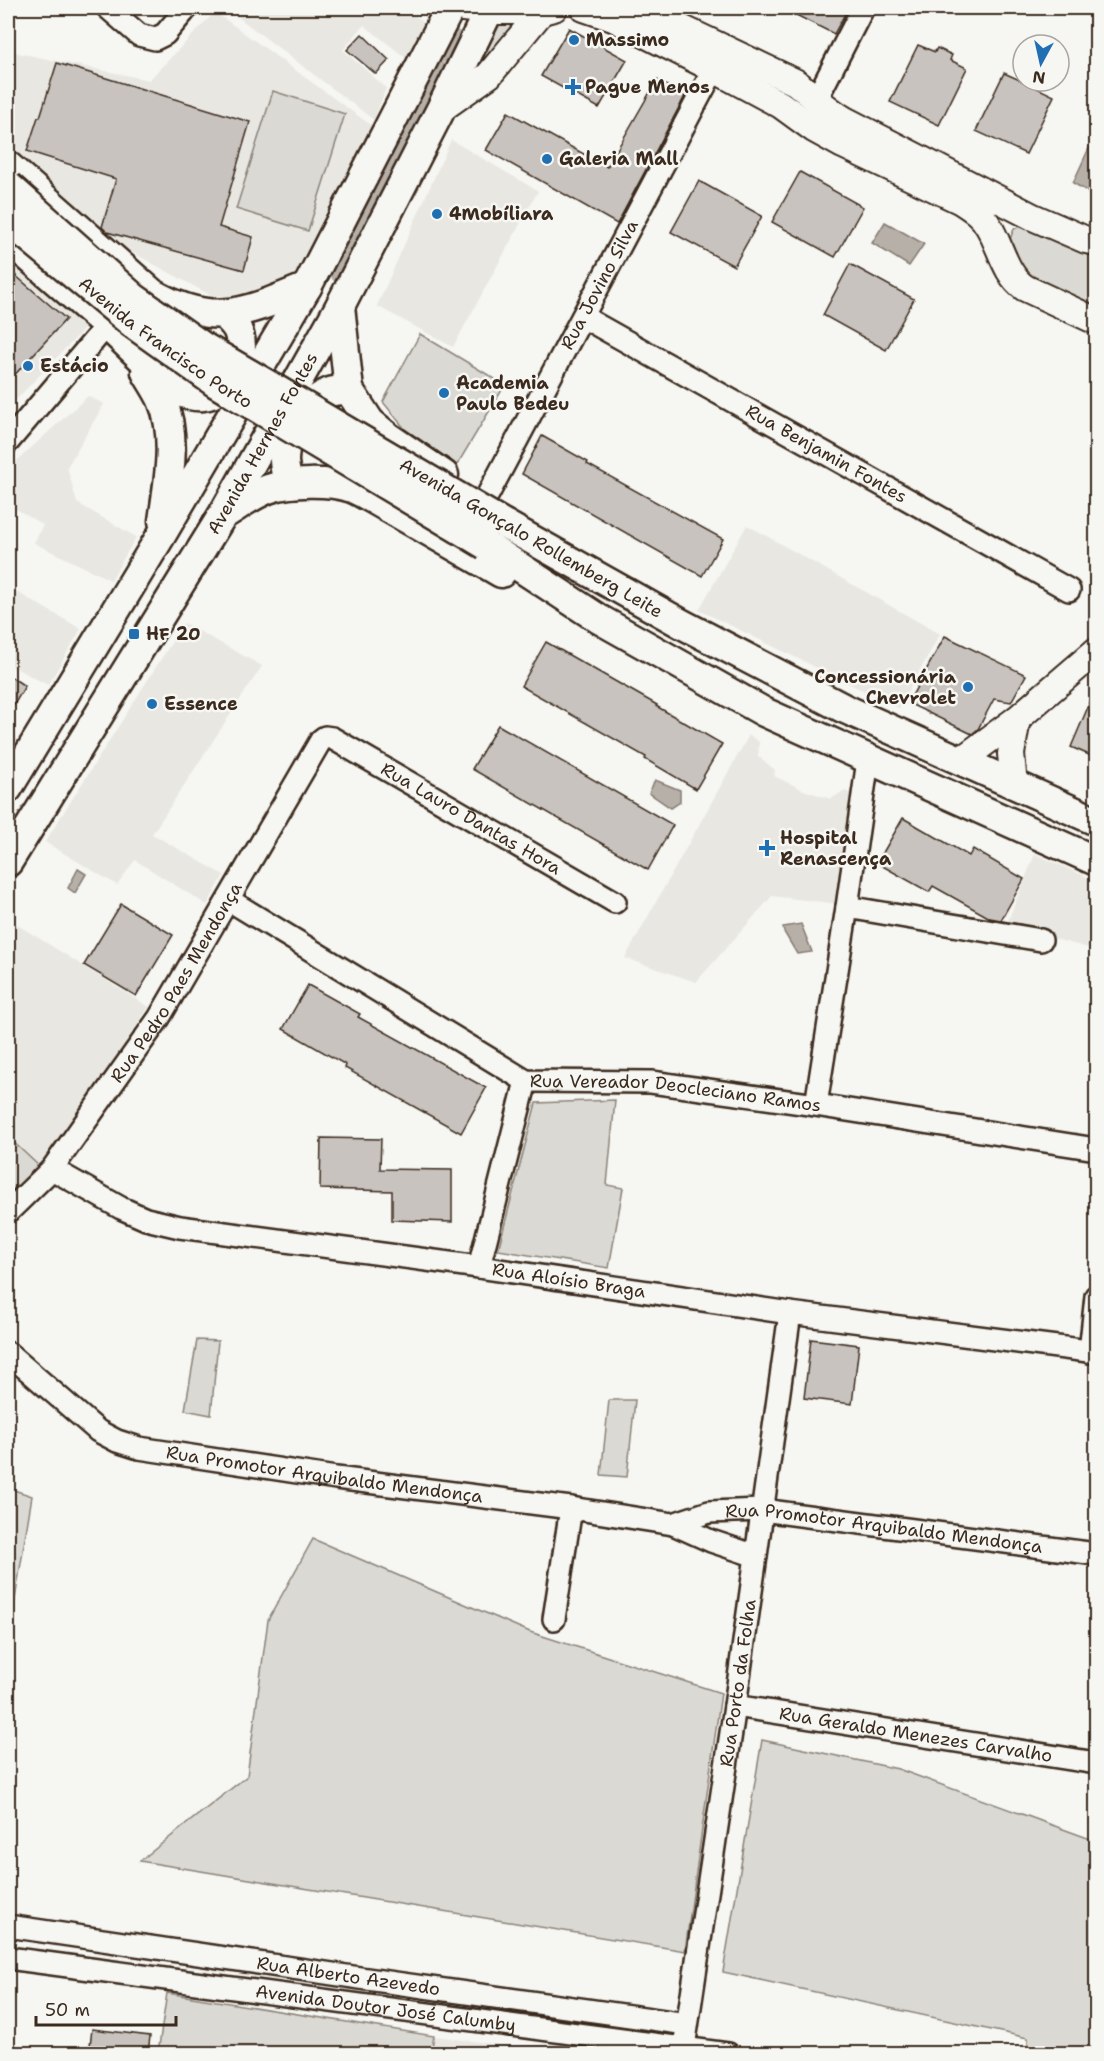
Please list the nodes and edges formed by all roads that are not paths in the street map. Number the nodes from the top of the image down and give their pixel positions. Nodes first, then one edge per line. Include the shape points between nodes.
1 (108, 8) edge
2 (187, 8) edge
3 (450, 8) edge
4 (584, 8) edge
5 (862, 8) edge
6 (481, 9) edge
7 (548, 9) edge
8 (638, 15) edge
9 (714, 69) junction
10 (817, 98) junction
11 (441, 109) junction
12 (8, 166) edge
13 (8, 186) edge
14 (1033, 218) junction
15 (8, 220) edge
16 (8, 239) edge
17 (1096, 242) edge
18 (1001, 254) junction
19 (307, 287) junction
20 (340, 306) junction
21 (225, 315) junction
22 (583, 317) junction
23 (1096, 321) edge
24 (107, 325) junction
25 (136, 354) junction
26 (349, 390) junction
27 (8, 442) edge
28 (288, 484) junction
29 (484, 502) junction
30 (222, 516) junction
31 (162, 534) junction
32 (495, 534) junction
33 (578, 565) junction
34 (1069, 590) dead end
35 (599, 619) junction
36 (1096, 651) edge
37 (1017, 719) junction
38 (325, 737) joint
39 (868, 760) junction
40 (960, 761) junction
41 (1014, 785) junction
42 (8, 788) edge
43 (1096, 821) edge
44 (1096, 861) edge
45 (8, 862) edge
46 (229, 900) junction
47 (615, 902) dead end
48 (847, 907) junction
49 (1041, 940) dead end
50 (526, 1081) junction
51 (816, 1105) junction
52 (1096, 1149) edge
53 (52, 1169) junction
54 (8, 1212) edge
55 (479, 1267) junction
56 (1096, 1296) edge
57 (790, 1313) junction
58 (1093, 1352) edge
59 (8, 1353) edge
60 (571, 1508) junction
61 (762, 1510) junction
62 (673, 1524) junction
63 (1096, 1554) edge
64 (756, 1556) junction
65 (554, 1619) dead end
66 (735, 1706) junction
67 (1096, 1763) edge
68 (8, 1926) edge
69 (8, 1958) edge
70 (360, 1978) junction
71 (356, 2005) junction
72 (637, 2017) junction
73 (687, 2024) junction
74 (632, 2042) junction
75 (683, 2051) edge
76 (728, 2054) edge

1 - 2 street via 139,35 155,39 165,34
3 - 19 main road
4 - 8 street
5 - 10 street
6 - 7 street
6 - 11 main road, Avenida Hermes Fontes
7 - 11 street via 489,75
8 - 9 street
8 - 10 street via 778,73
9 - 18 street via 843,145 961,201 989,226
9 - 22 street, Rua Jovino Silva
10 - 14 street via 846,120
11 - 20 main road, Avenida Hermes Fontes
12 - 21 main road via 152,293 194,312
13 - 32 main road, Avenida Gonçalo Rollemberg Leite, bridge via 168,324
14 - 17 street
14 - 18 street via 1016,223 1005,238
15 - 32 main road, Avenida Francisco Porto, bridge via 132,323 207,376
16 - 24 main road
18 - 23 street via 1016,281 1025,288
19 - 21 main road
19 - 31 main road
20 - 26 main road
20 - 30 main road, Avenida Hermes Fontes
21 - 25 main road via 235,325 241,345 231,378 220,390 204,396 176,391
22 - 29 street, Rua Jovino Silva
22 - 34 street, Rua Benjamin Fontes
24 - 25 main road
24 - 27 street
25 - 31 main road via 163,402 170,433
26 - 28 main road via 322,396 297,422 285,454
26 - 29 main road via 370,422 388,437
28 - 30 main road via 255,495
28 - 35 main road via 336,484 352,489 520,585
29 - 33 main road
30 - 45 main road, Avenida Hermes Fontes
31 - 42 main road
32 - 33 main road, Avenida Gonçalo Rollemberg Leite
32 - 35 main road, Avenida Gonçalo Rollemberg Leite
33 - 40 main road, Avenida Gonçalo Rollemberg Leite via 843,708
35 - 39 main road, Avenida Gonçalo Rollemberg Leite via 764,712
36 - 37 street
37 - 40 street
37 - 41 street via 1011,754
38 - 46 street, Rua Pedro Paes Mendonça
38 - 47 street, Rua Lauro Dantas Hora
39 - 44 main road, Avenida Gonçalo Rollemberg Leite
39 - 48 street
40 - 41 main road, Avenida Gonçalo Rollemberg Leite
41 - 43 main road, Avenida Gonçalo Rollemberg Leite
46 - 50 street, Rua Vereador Deocleciano Ramos
46 - 53 street, Rua Pedro Paes Mendonça via 159,1018
48 - 49 street
48 - 51 street
50 - 51 street, Rua Vereador Deocleciano Ramos via 651,1082
50 - 55 street
51 - 52 street, Rua Vereador Deocleciano Ramos
53 - 54 street, Rua Pedro Paes Mendonça
53 - 55 street, Rua Aloísio Braga via 121,1208 180,1227
55 - 57 street, Rua Aloísio Braga
56 - 58 street
57 - 58 street, Rua Aloísio Braga
57 - 61 street, Rua Porto da Folha
59 - 60 street, Rua Promotor Arquibaldo Mendonça via 98,1431 139,1448
60 - 62 street, Rua Promotor Arquibaldo Mendonça
60 - 65 street
61 - 62 street, Rua Promotor Arquibaldo Mendonça via 709,1512
61 - 63 street, Rua Promotor Arquibaldo Mendonça
61 - 64 street, Rua Porto da Folha
62 - 64 street, Rua Promotor Arquibaldo Mendonça via 711,1542
64 - 66 street, Rua Porto da Folha
66 - 67 street, Rua Geraldo Menezes Carvalho
66 - 73 street, Rua Porto da Folha
68 - 70 street, Rua Alberto Azevedo
69 - 71 street, Avenida Doutor José Calumby
70 - 71 street
70 - 72 street, Rua Alberto Azevedo
71 - 74 street, Avenida Doutor José Calumby
72 - 73 street, Rua Alberto Azevedo
72 - 74 street
73 - 75 street, Rua Porto da Folha
74 - 75 street, Avenida Doutor José Calumby
75 - 76 street, Avenida Doutor José Calumby

